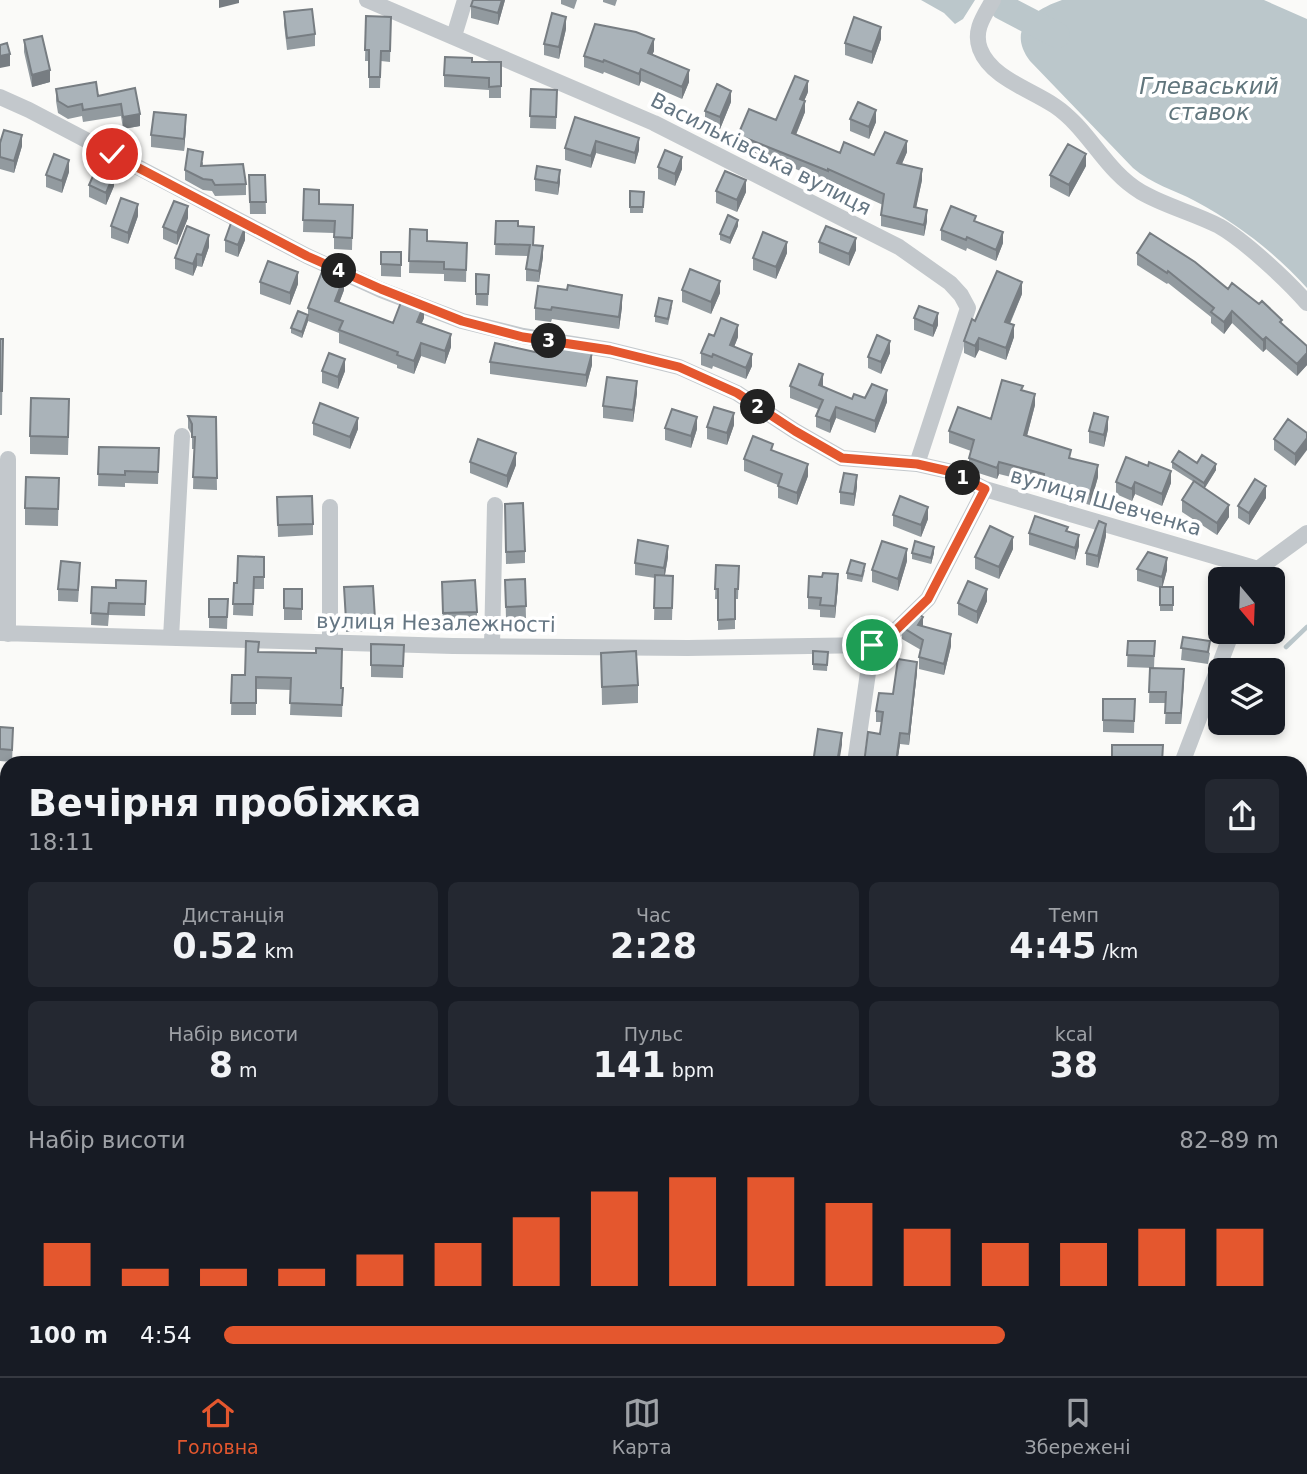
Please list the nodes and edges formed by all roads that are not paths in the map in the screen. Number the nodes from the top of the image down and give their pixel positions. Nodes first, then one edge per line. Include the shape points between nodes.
1 (367, 0) edge
2 (465, 0) edge
3 (993, 0) edge
4 (454, 36) junction
5 (0, 97) edge
6 (1307, 303) edge
7 (182, 436) dead end
8 (8, 459) dead end
9 (917, 464) junction
10 (985, 489) junction
11 (495, 505) dead end
12 (330, 507) dead end
13 (1307, 533) edge
14 (1234, 567) edge
15 (1265, 567) edge
16 (4, 634) edge
17 (171, 638) junction
18 (330, 642) junction
19 (1228, 644) edge
20 (872, 645) junction
21 (492, 646) junction
22 (856, 756) edge
23 (1185, 756) edge

1 - 4 street, Васильківська вулиця
2 - 4 street
3 - 6 street via 977,39 993,69 1057,107 1116,173 1141,192 1221,227
4 - 9 street, Васильківська вулиця via 654,123 899,247 950,283 968,308
5 - 9 street, вулиця Шевченка via 307,256 381,289 462,321 523,337 610,350 679,367 737,393 842,458
7 - 17 street
8 - 16 street
9 - 10 street, вулиця Шевченка via 948,471
10 - 14 street, вулиця Шевченка
10 - 20 street via 928,599 893,633
11 - 21 street
12 - 18 street
13 - 15 street, вулиця Шевченка
16 - 17 street, вулиця Незалежності
17 - 18 street, вулиця Незалежності
18 - 21 street, вулиця Незалежності
19 - 23 street
20 - 21 street, вулиця Незалежності
20 - 22 street

